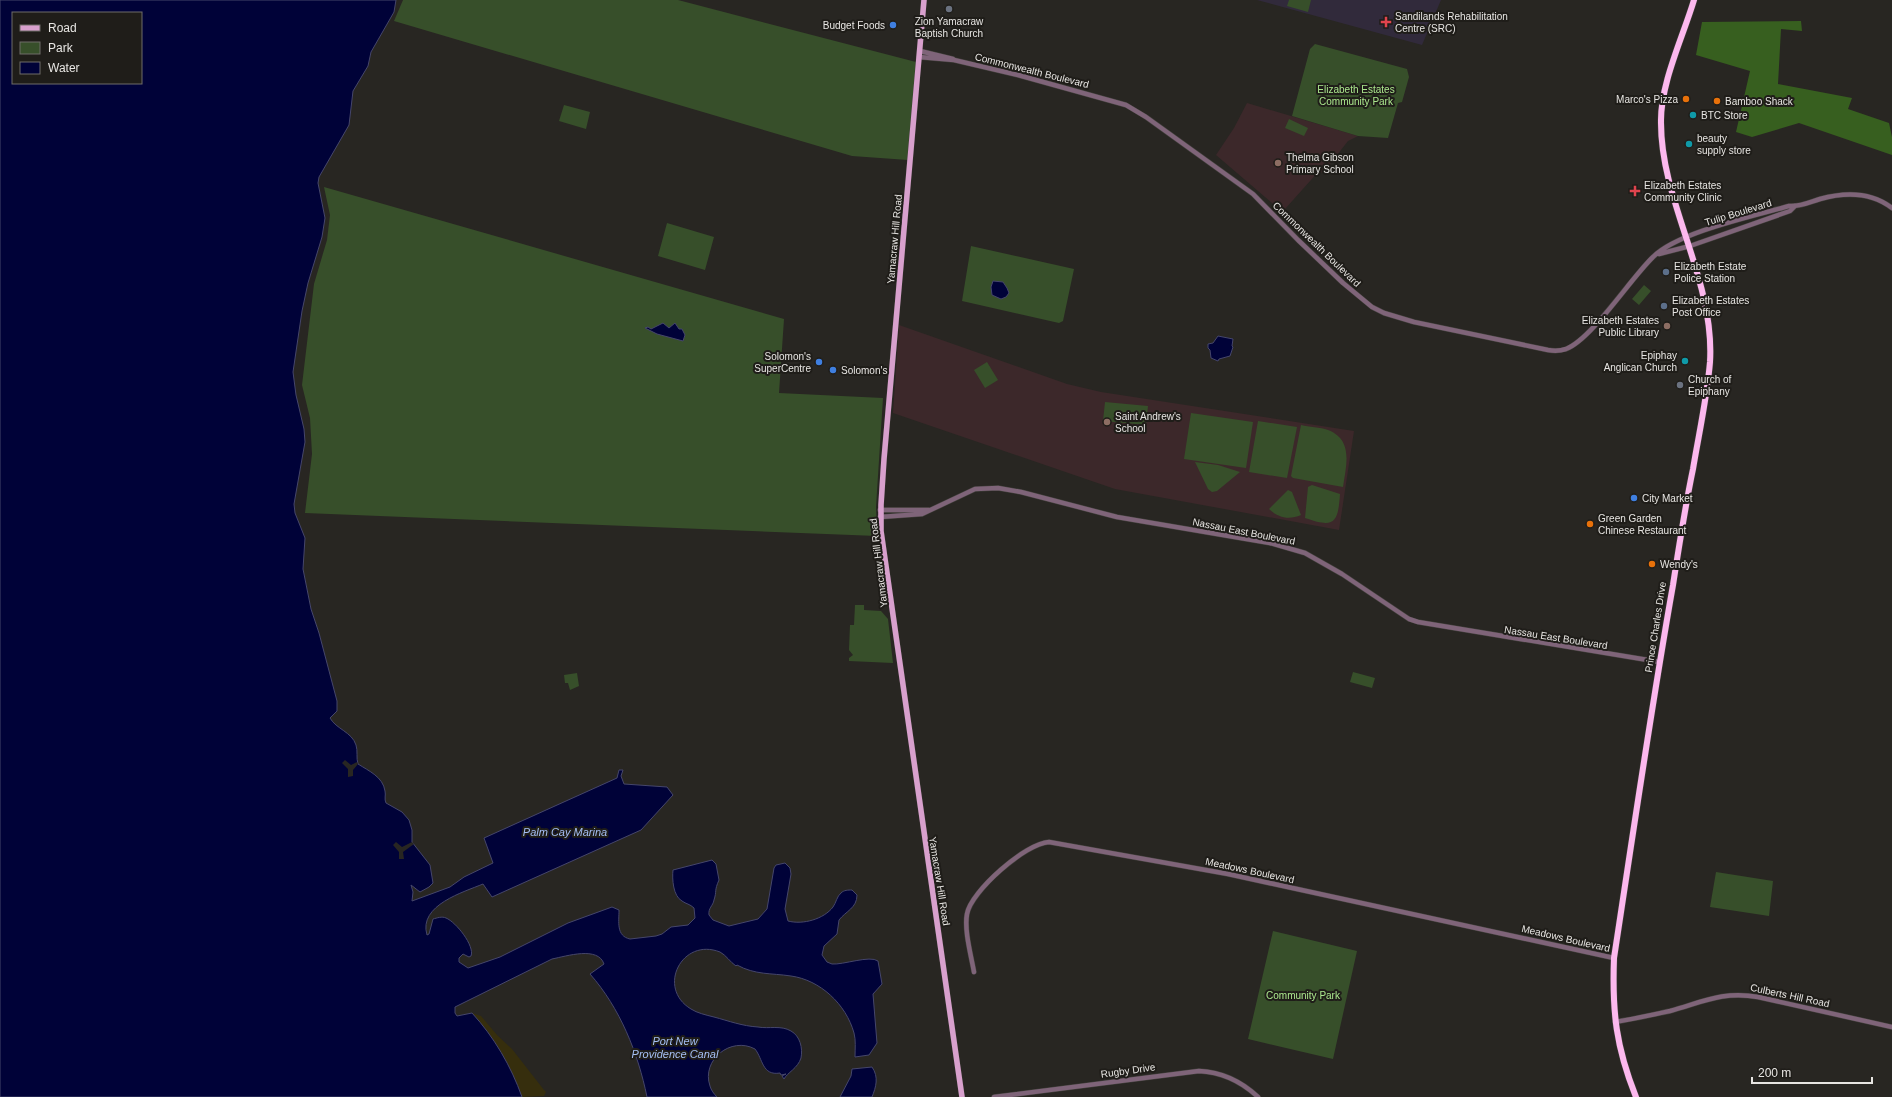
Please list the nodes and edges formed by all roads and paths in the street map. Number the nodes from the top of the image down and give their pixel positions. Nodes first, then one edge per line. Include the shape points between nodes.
1 (924, 0) edge
2 (1694, 0) edge
3 (919, 54) junction
4 (1795, 206) junction
5 (1892, 208) edge
6 (1687, 237) junction
7 (1690, 246) junction
8 (1655, 255) junction
9 (880, 510) junction
10 (931, 510) junction
11 (880, 517) junction
12 (1660, 662) junction
13 (1614, 958) junction
14 (974, 972) dead end
15 (1615, 1022) junction
16 (1892, 1026) edge
17 (962, 1097) edge
18 (994, 1097) edge
19 (1258, 1097) edge
20 (1636, 1097) edge

1 - 3 main road, Yamacraw Hill Road
2 - 6 highway, Prince Charles Drive via 1667,84 1661,114 1665,167
3 - 8 street, Commonwealth Boulevard via 954,60 1108,99 1132,108 1253,194 1298,240 1362,298 1384,313 1406,320 1548,350 1565,350 1592,329
3 - 9 main road, Yamacraw Hill Road
4 - 5 street, Tulip Boulevard via 1823,198 1856,194 1876,198
4 - 6 street, Tulip Boulevard
4 - 7 street, Tulip Boulevard via 1790,211
6 - 7 highway, Prince Charles Drive
6 - 8 street, Commonwealth Boulevard via 1674,242
7 - 8 street
7 - 12 highway, Prince Charles Drive via 1701,285 1710,360 1700,433
9 - 10 street, Nassau East Boulevard
9 - 11 main road, Yamacraw Hill Road
10 - 11 street, Nassau East Boulevard via 914,516
10 - 12 street, Nassau East Boulevard via 970,490 998,488 1117,517 1270,543 1305,552 1409,619 1418,622
11 - 17 main road, Yamacraw Hill Road
12 - 13 highway, Prince Charles Drive
13 - 14 street, Meadows Boulevard via 1235,876 1049,842 1036,844 1015,857 972,901 967,912 967,923
13 - 15 highway, Prince Charles Drive
15 - 16 street, Culberts Hill Road via 1723,995 1741,994
15 - 20 highway, Prince Charles Drive via 1624,1068
18 - 19 street, Rugby Drive via 1199,1071 1230,1079

